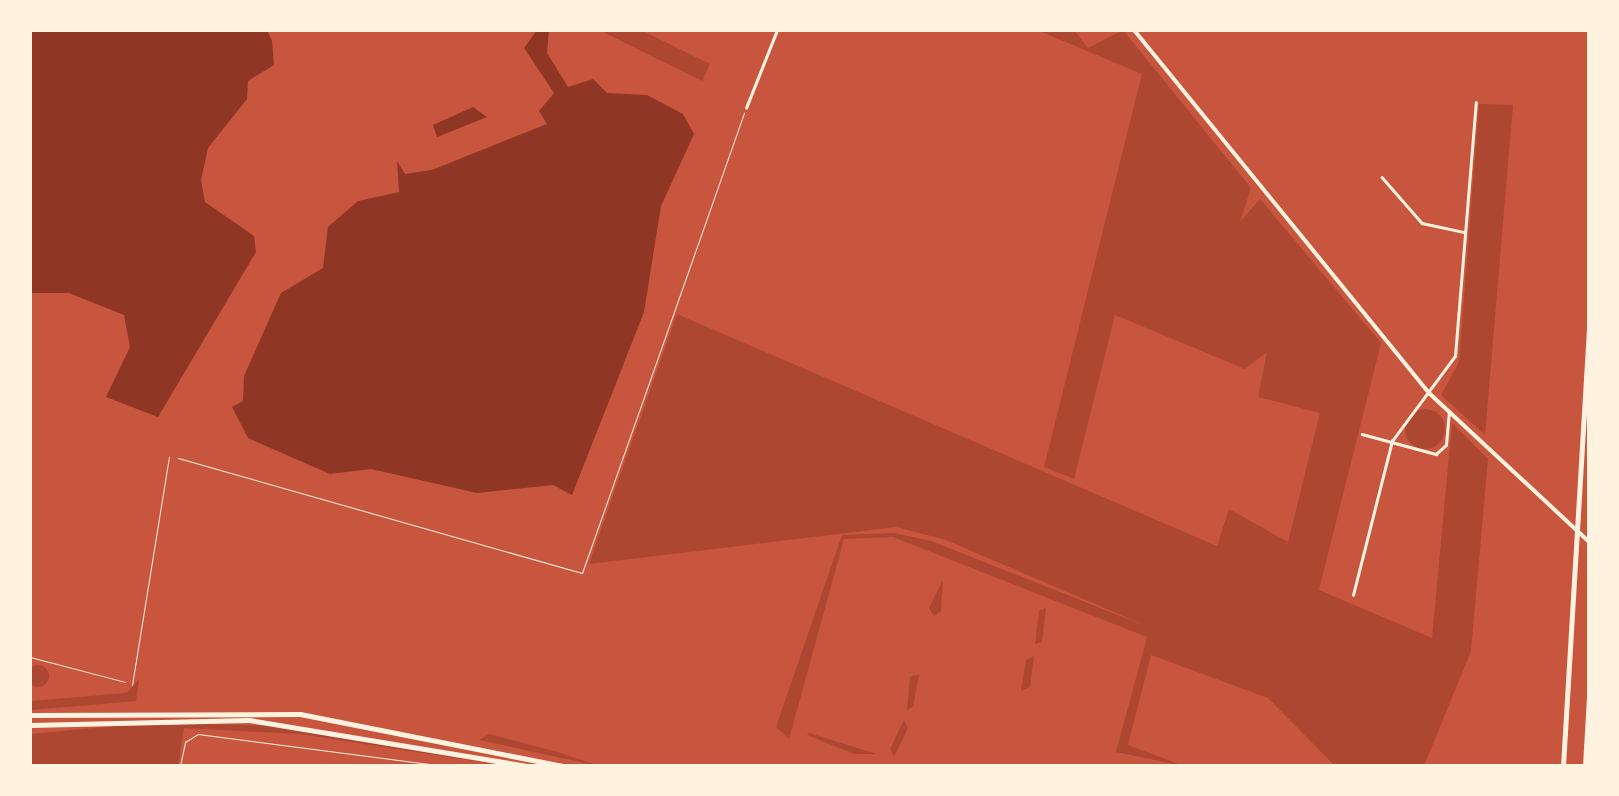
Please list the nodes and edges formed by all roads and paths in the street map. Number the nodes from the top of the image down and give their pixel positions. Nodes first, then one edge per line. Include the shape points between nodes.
1 (777, 30) edge
2 (1134, 30) edge
3 (1476, 103) dead end
4 (746, 108) joint
5 (1382, 178) dead end
6 (1466, 232) junction
7 (1589, 330) edge
8 (1430, 394) junction
9 (1449, 411) junction
10 (1362, 434) dead end
11 (1392, 442) junction
12 (170, 457) joint
13 (1589, 542) edge
14 (1353, 595) dead end
15 (30, 656) edge
16 (132, 684) joint
17 (1589, 696) edge
18 (30, 716) edge
19 (31, 725) edge
20 (180, 766) edge
21 (444, 766) edge
22 (528, 766) edge
23 (562, 766) edge
24 (1563, 766) edge
25 (1585, 766) edge

1 - 4 street
2 - 8 street
3 - 6 street
4 - 12 path via 582,573
5 - 6 street via 1422,223
6 - 8 street via 1455,356
7 - 24 highway
8 - 9 street
8 - 11 street
9 - 11 street via 1442,452
9 - 13 street
10 - 11 street
11 - 14 street
12 - 16 lane
15 - 16 path
17 - 25 highway
18 - 23 highway via 300,714
19 - 22 highway via 282,722
20 - 21 path via 187,738 198,734

